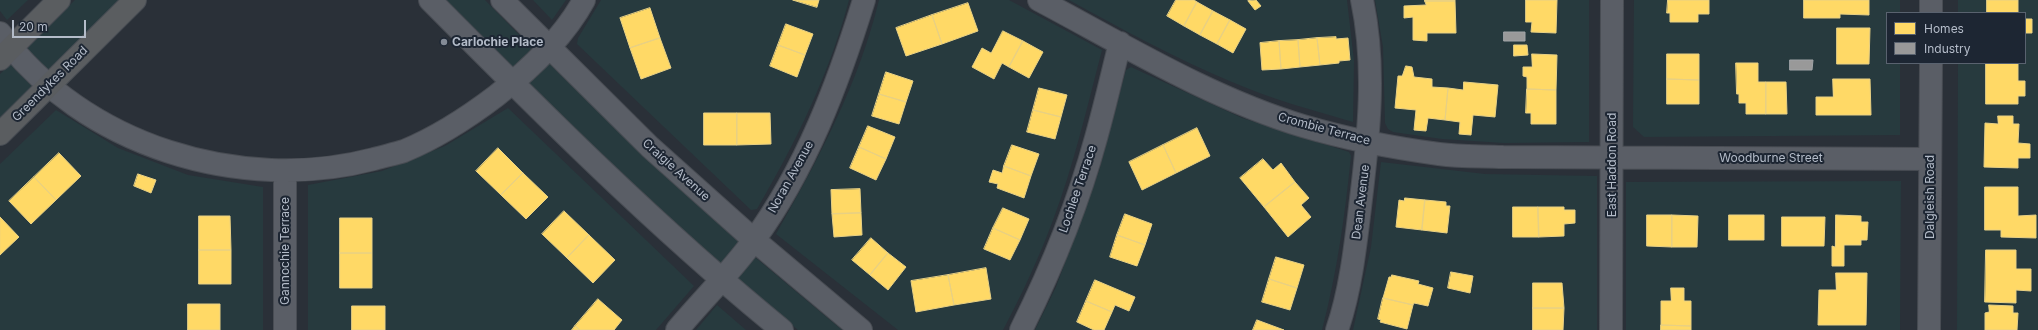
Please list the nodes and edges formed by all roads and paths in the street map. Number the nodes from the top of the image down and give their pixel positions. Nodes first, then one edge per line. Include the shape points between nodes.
1 (59, 0) edge
2 (135, 0) edge
3 (430, 0) edge
4 (502, 0) edge
5 (584, 0) edge
6 (864, 0) edge
7 (1039, 0) edge
8 (1362, 0) edge
9 (1612, 0) edge
10 (1931, 0) edge
11 (1931, 12) edge
12 (1120, 43) junction
13 (4, 47) edge
14 (549, 48) junction
15 (1931, 64) edge
16 (513, 83) junction
17 (49, 86) junction
18 (0, 134) edge
19 (1368, 141) junction
20 (1612, 158) junction
21 (1930, 159) junction
22 (285, 172) junction
23 (754, 240) junction
24 (720, 280) junction
25 (285, 330) edge
26 (676, 330) edge
27 (782, 330) edge
28 (860, 330) edge
29 (1021, 330) edge
30 (1338, 330) edge
31 (1611, 330) edge
32 (1929, 330) edge

1 - 13 highway
2 - 17 highway, Greendykes Road
3 - 16 street
4 - 14 street, Craigie Avenue
5 - 14 street
6 - 23 street, Noran Avenue via 845,60 818,127 784,193
7 - 12 street, Crombie Terrace
8 - 19 street, Dean Avenue via 1368,25 1371,83
9 - 20 street, East Haddon Road
10 - 11 street
12 - 19 street, Crombie Terrace via 1190,80 1246,105 1303,126
12 - 29 street, Lochlee Terrace via 1096,138 1069,220 1043,285
13 - 17 street
14 - 16 street
14 - 23 street, Craigie Avenue via 650,147
15 - 21 street, Dalgleish Road
16 - 22 street via 460,123 404,151 346,166
16 - 24 street via 614,182
17 - 18 highway, Greendykes Road
17 - 22 street via 97,120 154,146 213,164
19 - 20 street, Crombie Terrace via 1440,154 1502,158
19 - 30 street, Dean Avenue via 1356,246
20 - 21 street, Woodburne Street
20 - 31 street, East Haddon Road
21 - 32 street, Dalgleish Road
22 - 25 street, Gannochie Terrace
23 - 24 street, Noran Avenue
23 - 28 street, Craigie Avenue
24 - 26 street, Noran Avenue
24 - 27 street

